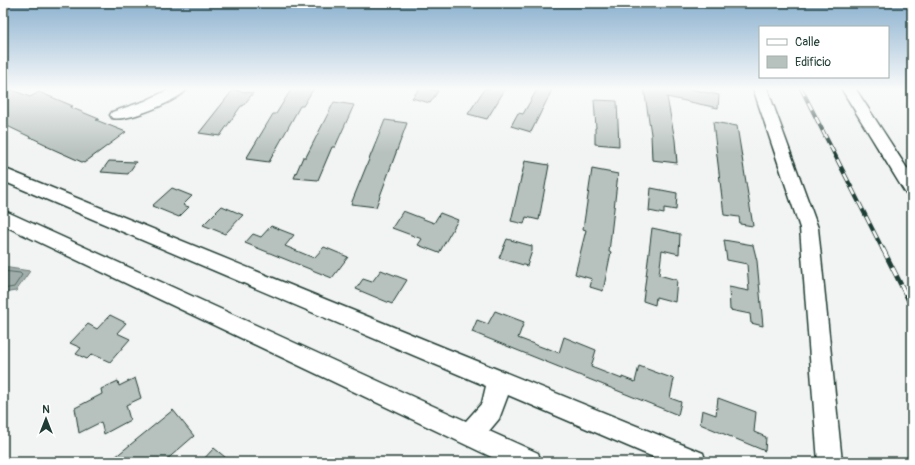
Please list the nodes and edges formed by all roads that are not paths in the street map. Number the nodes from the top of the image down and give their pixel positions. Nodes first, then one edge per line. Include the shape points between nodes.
1 (134, 110) edge
2 (768, 110) edge
3 (862, 110) edge
4 (117, 115) dead end
5 (3, 174) edge
6 (912, 190) edge
7 (3, 217) edge
8 (498, 380) junction
9 (469, 434) junction
10 (529, 462) edge
11 (694, 462) edge
12 (830, 462) edge

1 - 4 street
2 - 12 street via 810,228
3 - 6 street
5 - 8 street
7 - 9 street
8 - 9 street via 498,394 492,410
8 - 11 street
9 - 10 street

